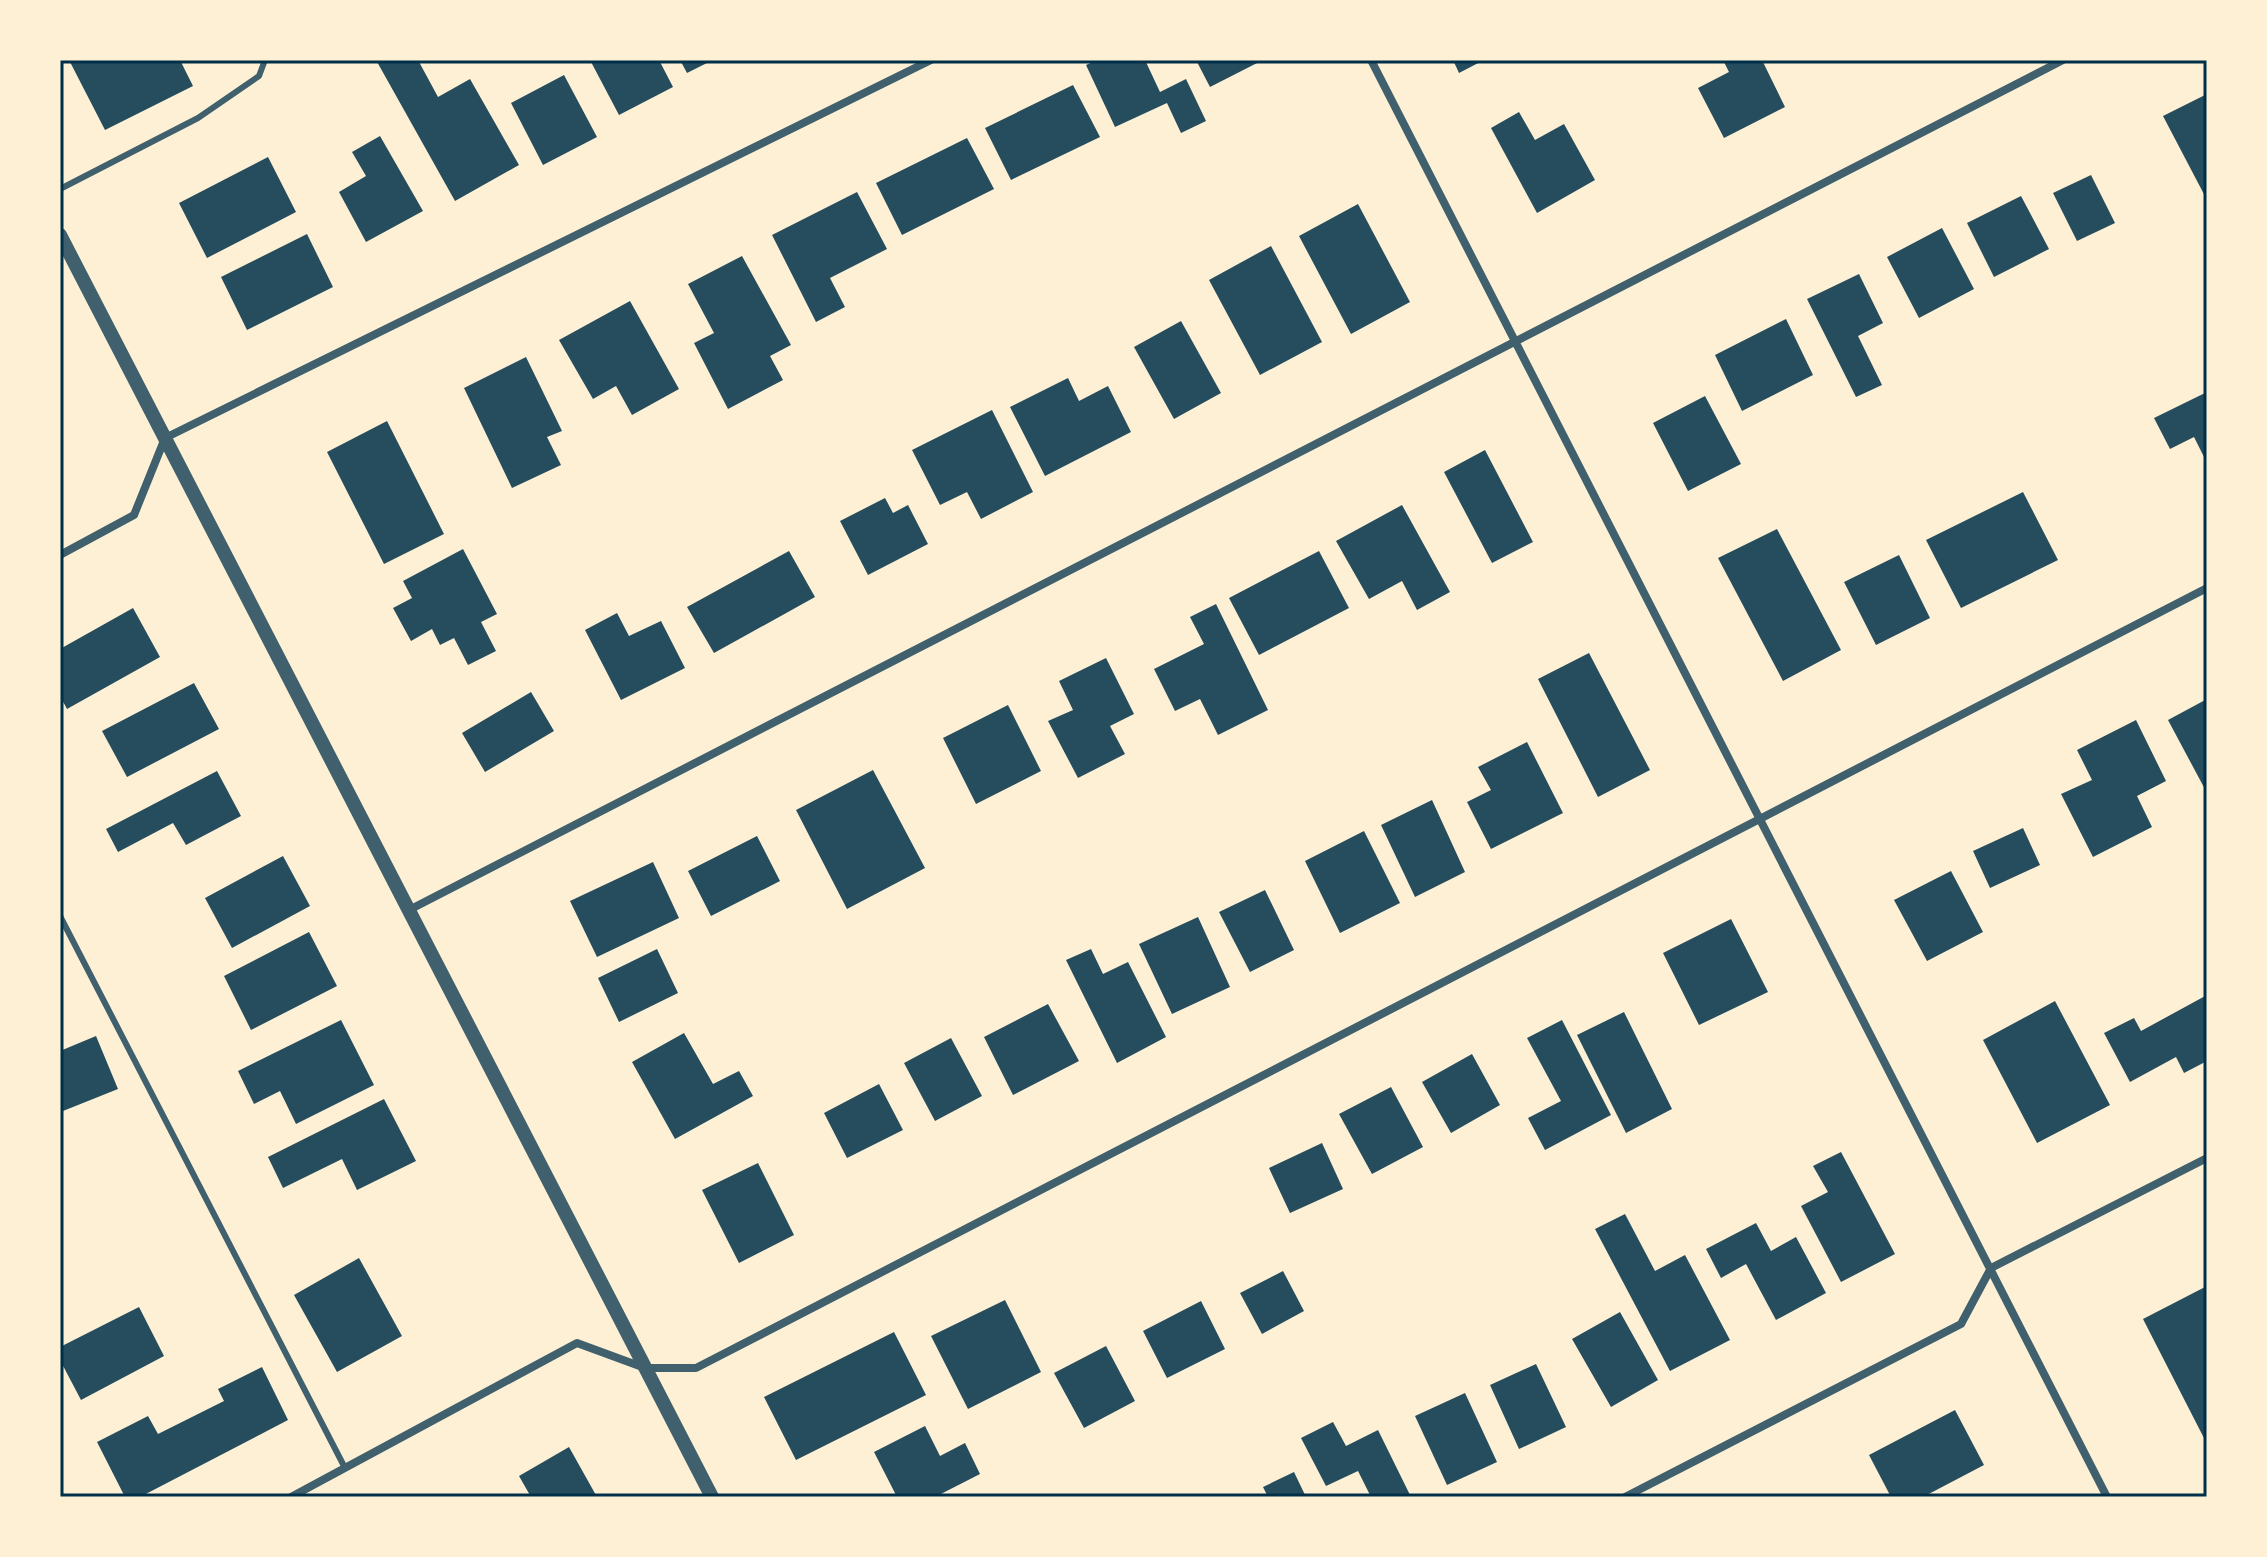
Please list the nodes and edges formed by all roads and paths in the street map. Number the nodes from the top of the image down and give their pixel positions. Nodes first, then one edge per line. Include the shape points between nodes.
1 (265, 60) edge
2 (931, 60) edge
3 (1371, 60) edge
4 (2063, 60) edge
5 (60, 189) edge
6 (60, 235) edge
7 (1515, 342) junction
8 (165, 438) junction
9 (60, 555) edge
10 (2207, 588) edge
11 (1760, 817) junction
12 (409, 910) junction
13 (60, 916) edge
14 (2207, 1158) edge
15 (1991, 1268) junction
16 (645, 1368) junction
17 (345, 1468) junction
18 (291, 1497) edge
19 (712, 1497) edge
20 (1625, 1497) edge
21 (2107, 1497) edge

1 - 5 lane via 259,76 198,118
2 - 8 street
3 - 7 street
4 - 7 street
6 - 8 street
7 - 11 street
7 - 12 street
8 - 9 street via 134,515
8 - 12 street
10 - 11 street
11 - 15 street
11 - 16 street via 696,1368
12 - 16 street
13 - 17 lane
14 - 15 street
15 - 20 street via 1961,1324
15 - 21 street
16 - 17 street via 577,1343
16 - 19 street
17 - 18 street

